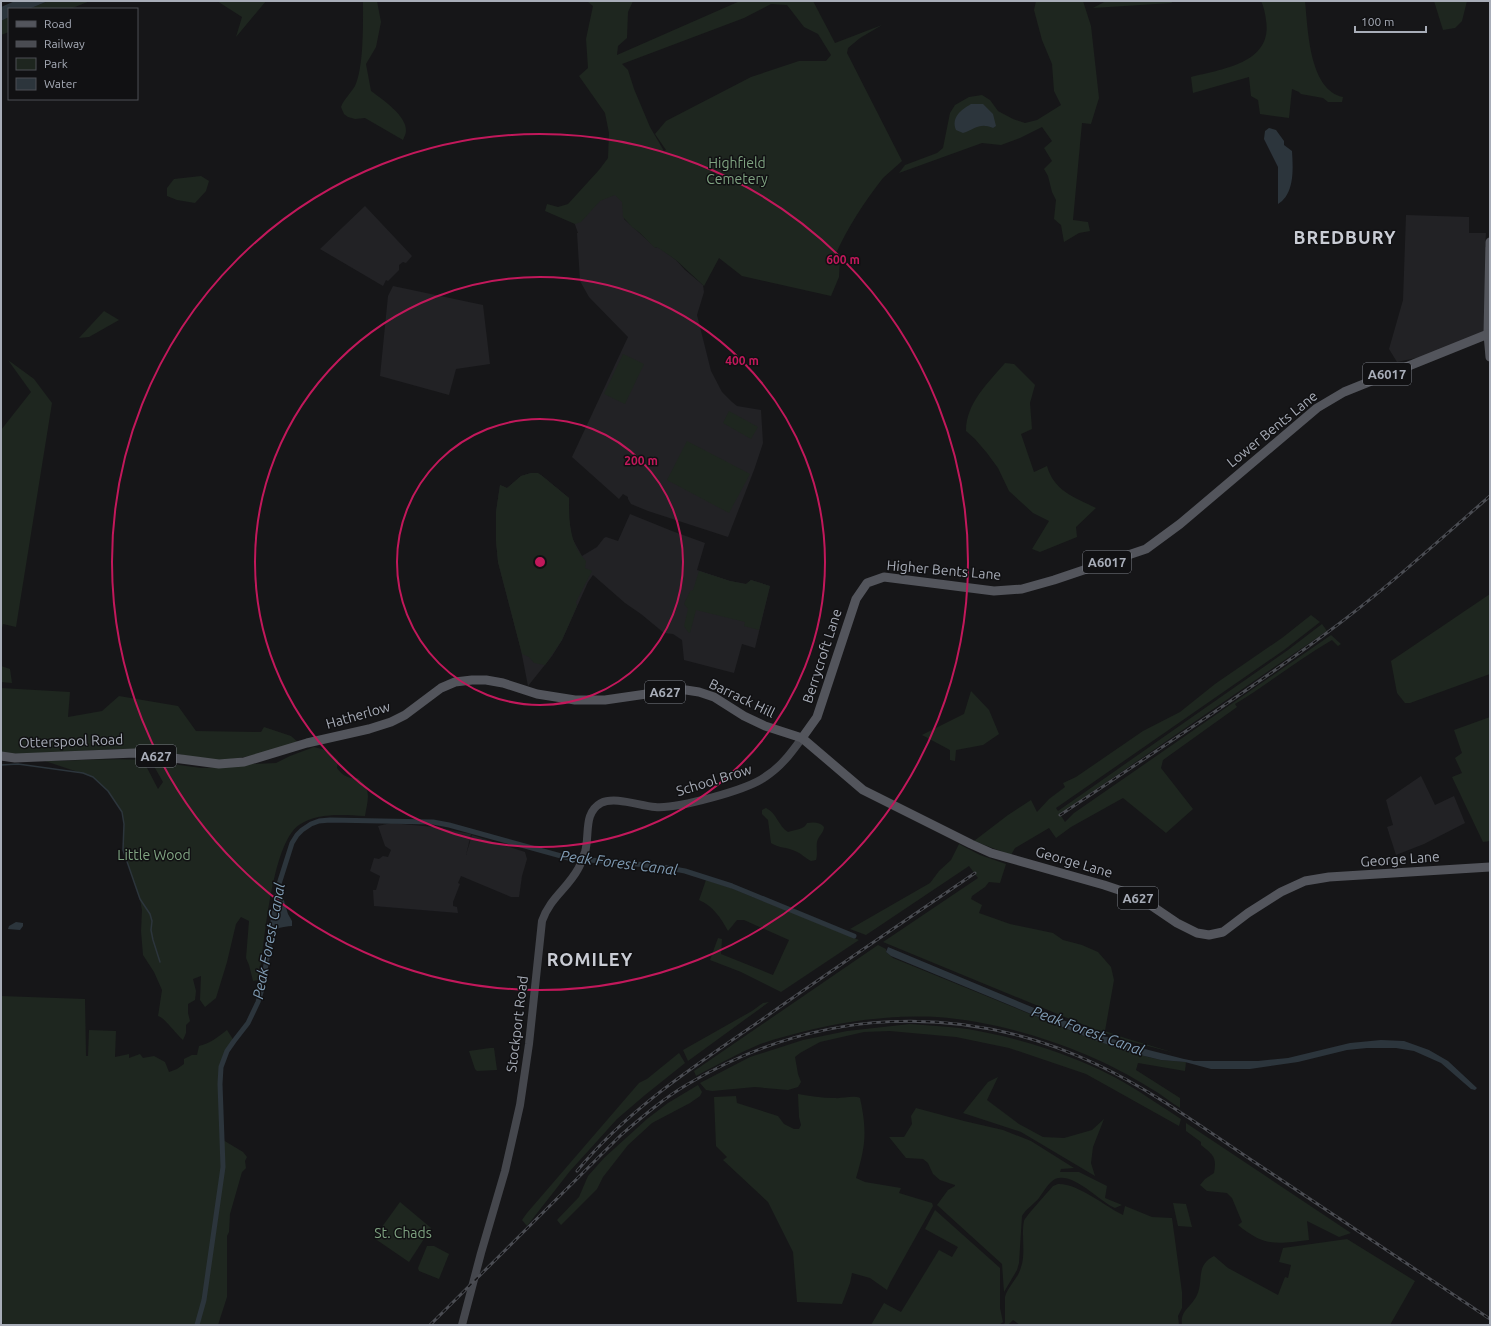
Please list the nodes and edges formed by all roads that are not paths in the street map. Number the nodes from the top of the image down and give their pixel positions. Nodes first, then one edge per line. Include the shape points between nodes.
1 (1490, 242) edge
2 (1488, 334) junction
3 (1490, 357) edge
4 (1229, 482) joint
5 (867, 583) joint
6 (503, 683) joint
7 (802, 738) junction
8 (307, 743) joint
9 (1, 756) edge
10 (615, 801) joint
11 (1490, 867) edge
12 (462, 1325) edge

1 - 2 main road
2 - 3 main road
2 - 4 main road, Lower Bents Lane / A6017 via 1330,399
4 - 5 main road, Higher Bents Lane / A6017 via 1146,549 1022,589 994,592 884,577
5 - 7 main road, Berrycroft Lane / A6017 via 856,599 817,717
6 - 7 main road, Barrack Hill / A627 via 537,694 575,700 605,700 674,690 699,692 765,726
6 - 8 main road, Hatherlow / A627 via 486,680 455,682 441,688 405,715 391,722
7 - 10 main road, School Brow via 778,768 764,778 742,787 660,808
7 - 11 main road, George Lane / A627 via 863,790 971,844 991,853 1128,893 1178,923 1209,935 1223,932 1275,896 1304,881 1329,877
8 - 9 main road, Otterspool Road / A627 via 244,762 219,764 135,753 15,758
10 - 12 main road, Stockport Road via 602,802 592,812 580,866 548,905 542,921 520,1104 505,1171

